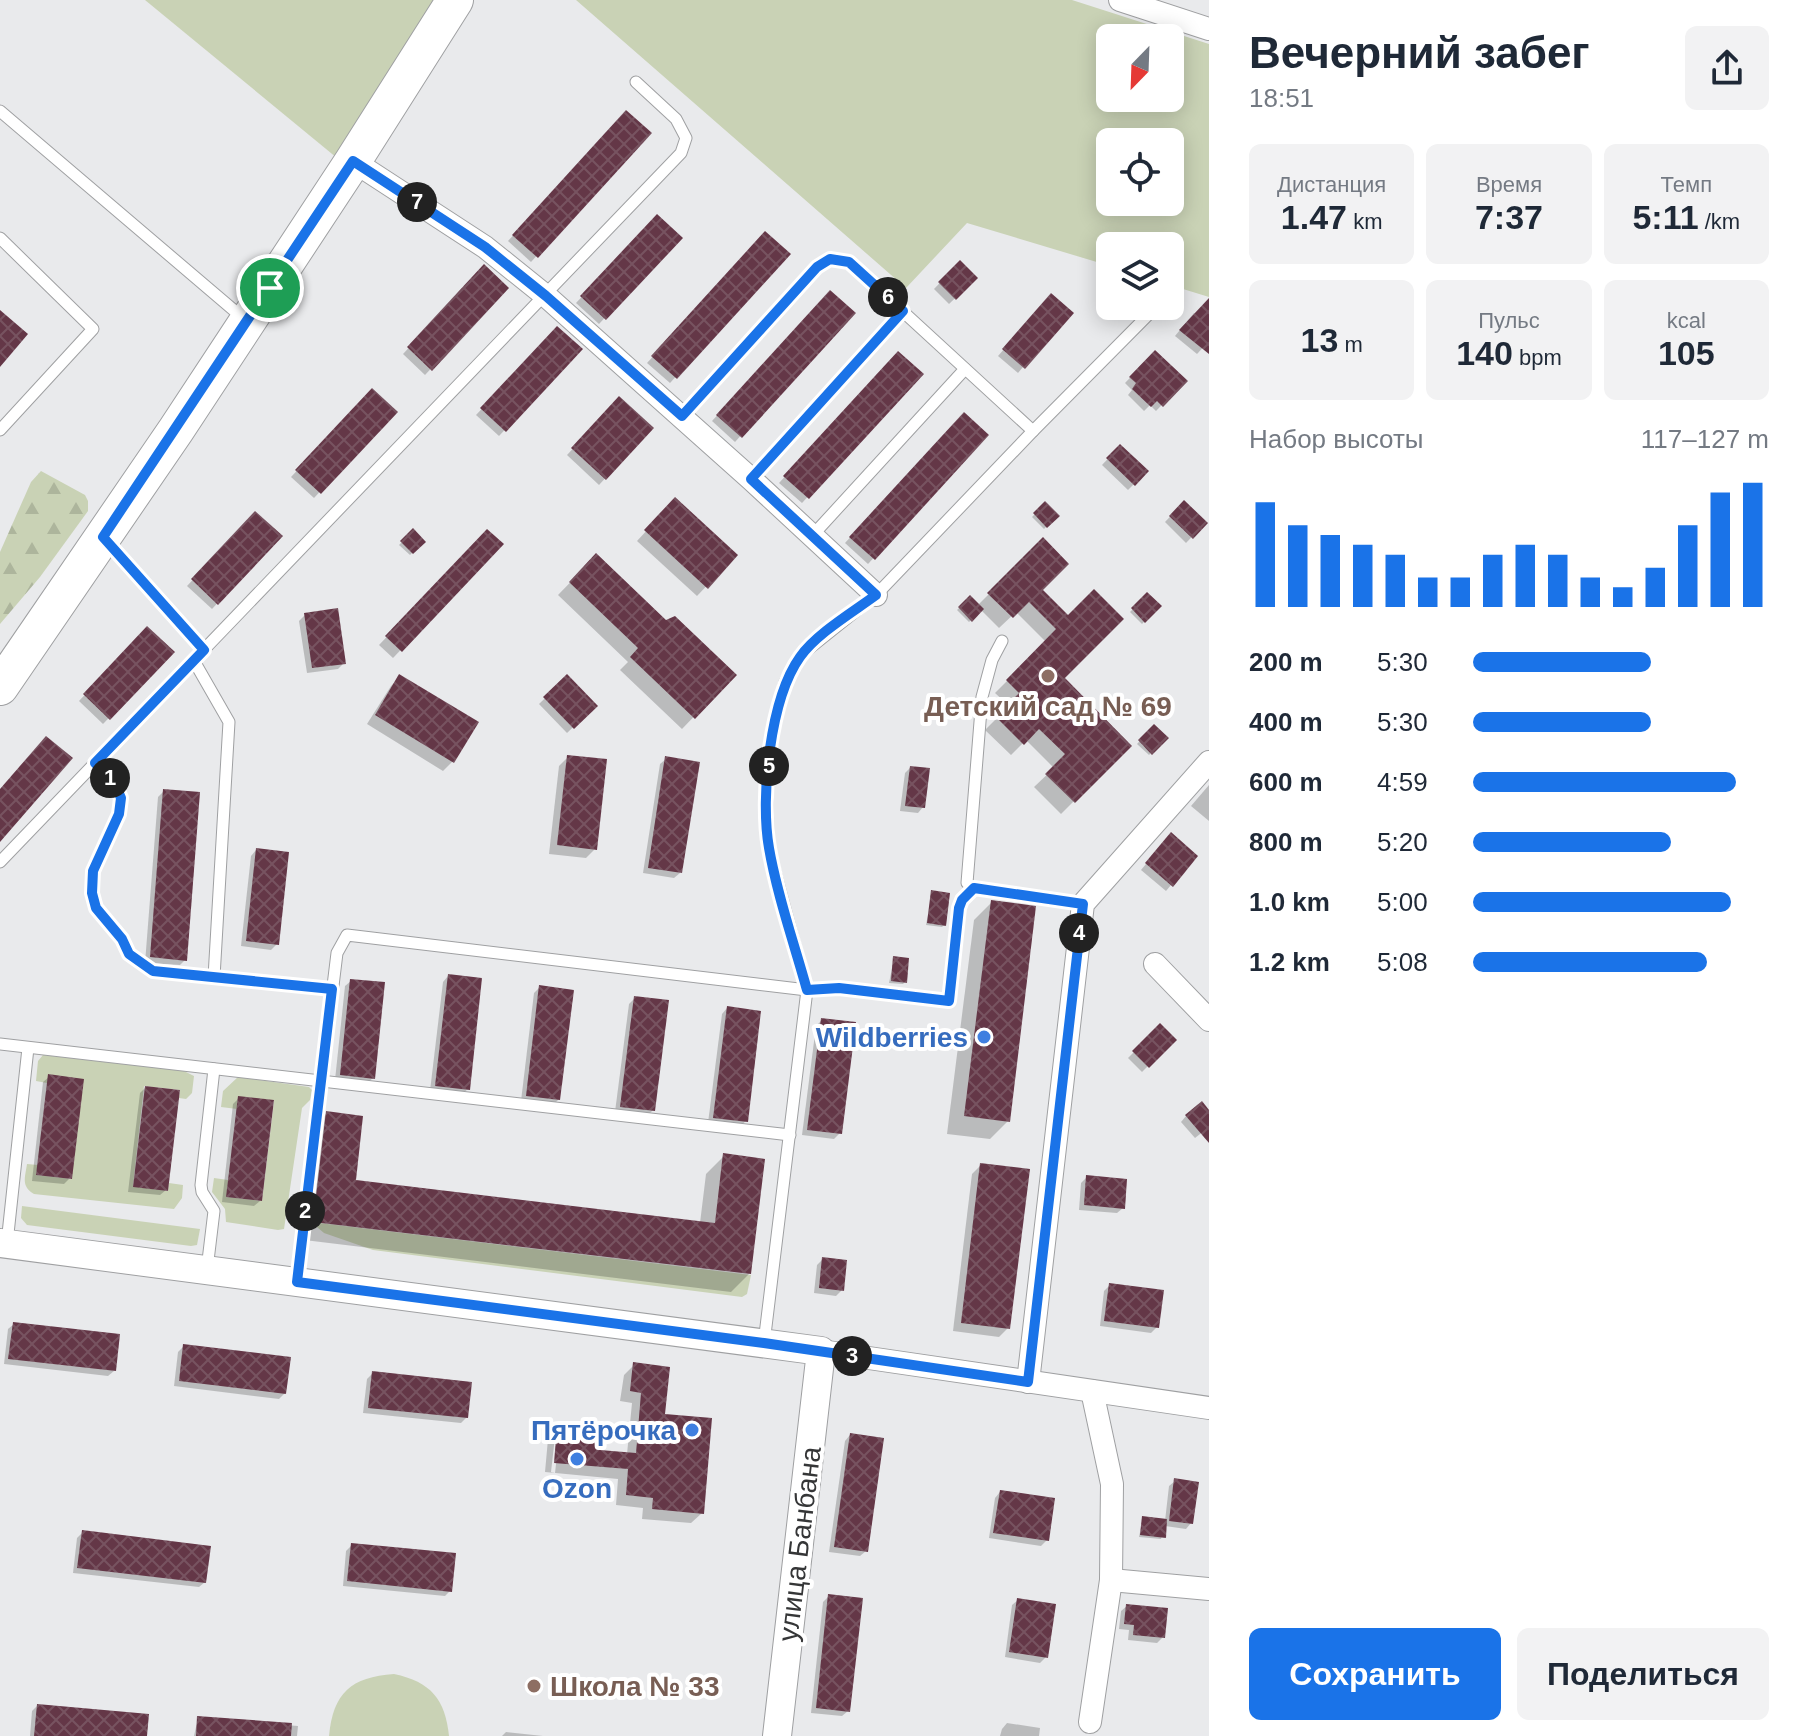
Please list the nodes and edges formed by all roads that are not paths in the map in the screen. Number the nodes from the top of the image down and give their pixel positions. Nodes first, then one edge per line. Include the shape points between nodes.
1 (455, 0) edge
2 (1120, 0) edge
3 (1209, 29) edge
4 (636, 82) dead end
5 (0, 111) edge
6 (353, 161) junction
7 (0, 238) edge
8 (546, 296) junction
9 (903, 311) junction
10 (1143, 320) edge
11 (248, 322) junction
12 (965, 369) junction
13 (682, 416) junction
14 (0, 430) edge
15 (1033, 431) junction
16 (751, 479) junction
17 (812, 536) junction
18 (103, 537) junction
19 (876, 595) junction
20 (1002, 641) dead end
21 (204, 650) junction
22 (194, 661) junction
23 (4, 678) edge
24 (1209, 762) edge
25 (95, 763) junction
26 (0, 862) edge
27 (974, 888) junction
28 (1083, 904) junction
29 (1155, 964) dead end
30 (214, 977) junction
31 (332, 989) junction
32 (807, 990) junction
33 (1209, 1020) edge
34 (0, 1044) edge
35 (28, 1048) junction
36 (214, 1069) junction
37 (321, 1081) junction
38 (790, 1135) junction
39 (3, 1243) edge
40 (207, 1270) junction
41 (297, 1282) junction
42 (764, 1343) junction
43 (821, 1351) junction
44 (1028, 1382) junction
45 (1092, 1391) junction
46 (1209, 1408) edge
47 (1111, 1580) junction
48 (1209, 1589) edge
49 (1090, 1722) dead end
50 (777, 1736) edge

1 - 6 main road
2 - 3 street
4 - 8 lane via 676,119 686,138 681,153
5 - 11 lane
6 - 8 street via 485,247
6 - 11 main road
7 - 14 lane via 93,329
8 - 13 street
8 - 21 lane
9 - 12 lane
9 - 13 lane via 849,262 830,259
9 - 16 lane
10 - 15 lane
11 - 18 main road
12 - 15 lane
12 - 17 lane
13 - 16 street
15 - 19 lane
16 - 17 street
17 - 19 street
18 - 21 lane
18 - 23 main road
19 - 32 lane via 801,655 785,682 774,723 768,846
20 - 27 lane via 982,697 967,883
21 - 22 lane
22 - 25 lane
22 - 30 lane via 229,722
24 - 28 street
25 - 26 lane
25 - 30 lane via 121,798 93,871 96,908 140,964 153,971
27 - 28 lane
27 - 32 lane via 959,908 949,1001 839,988
28 - 44 street
29 - 33 street
30 - 31 lane
31 - 32 lane via 337,953 347,935
31 - 37 lane
32 - 38 lane
34 - 35 lane
35 - 36 lane
35 - 39 lane
36 - 37 lane
36 - 40 lane via 201,1185 214,1211
37 - 38 lane
37 - 41 lane
38 - 42 lane
39 - 40 street
40 - 41 street
41 - 42 street
42 - 43 street
43 - 44 street
43 - 50 street, улица Банбана
44 - 45 street
45 - 46 street
45 - 47 street via 1112,1484
47 - 48 street
47 - 49 street

